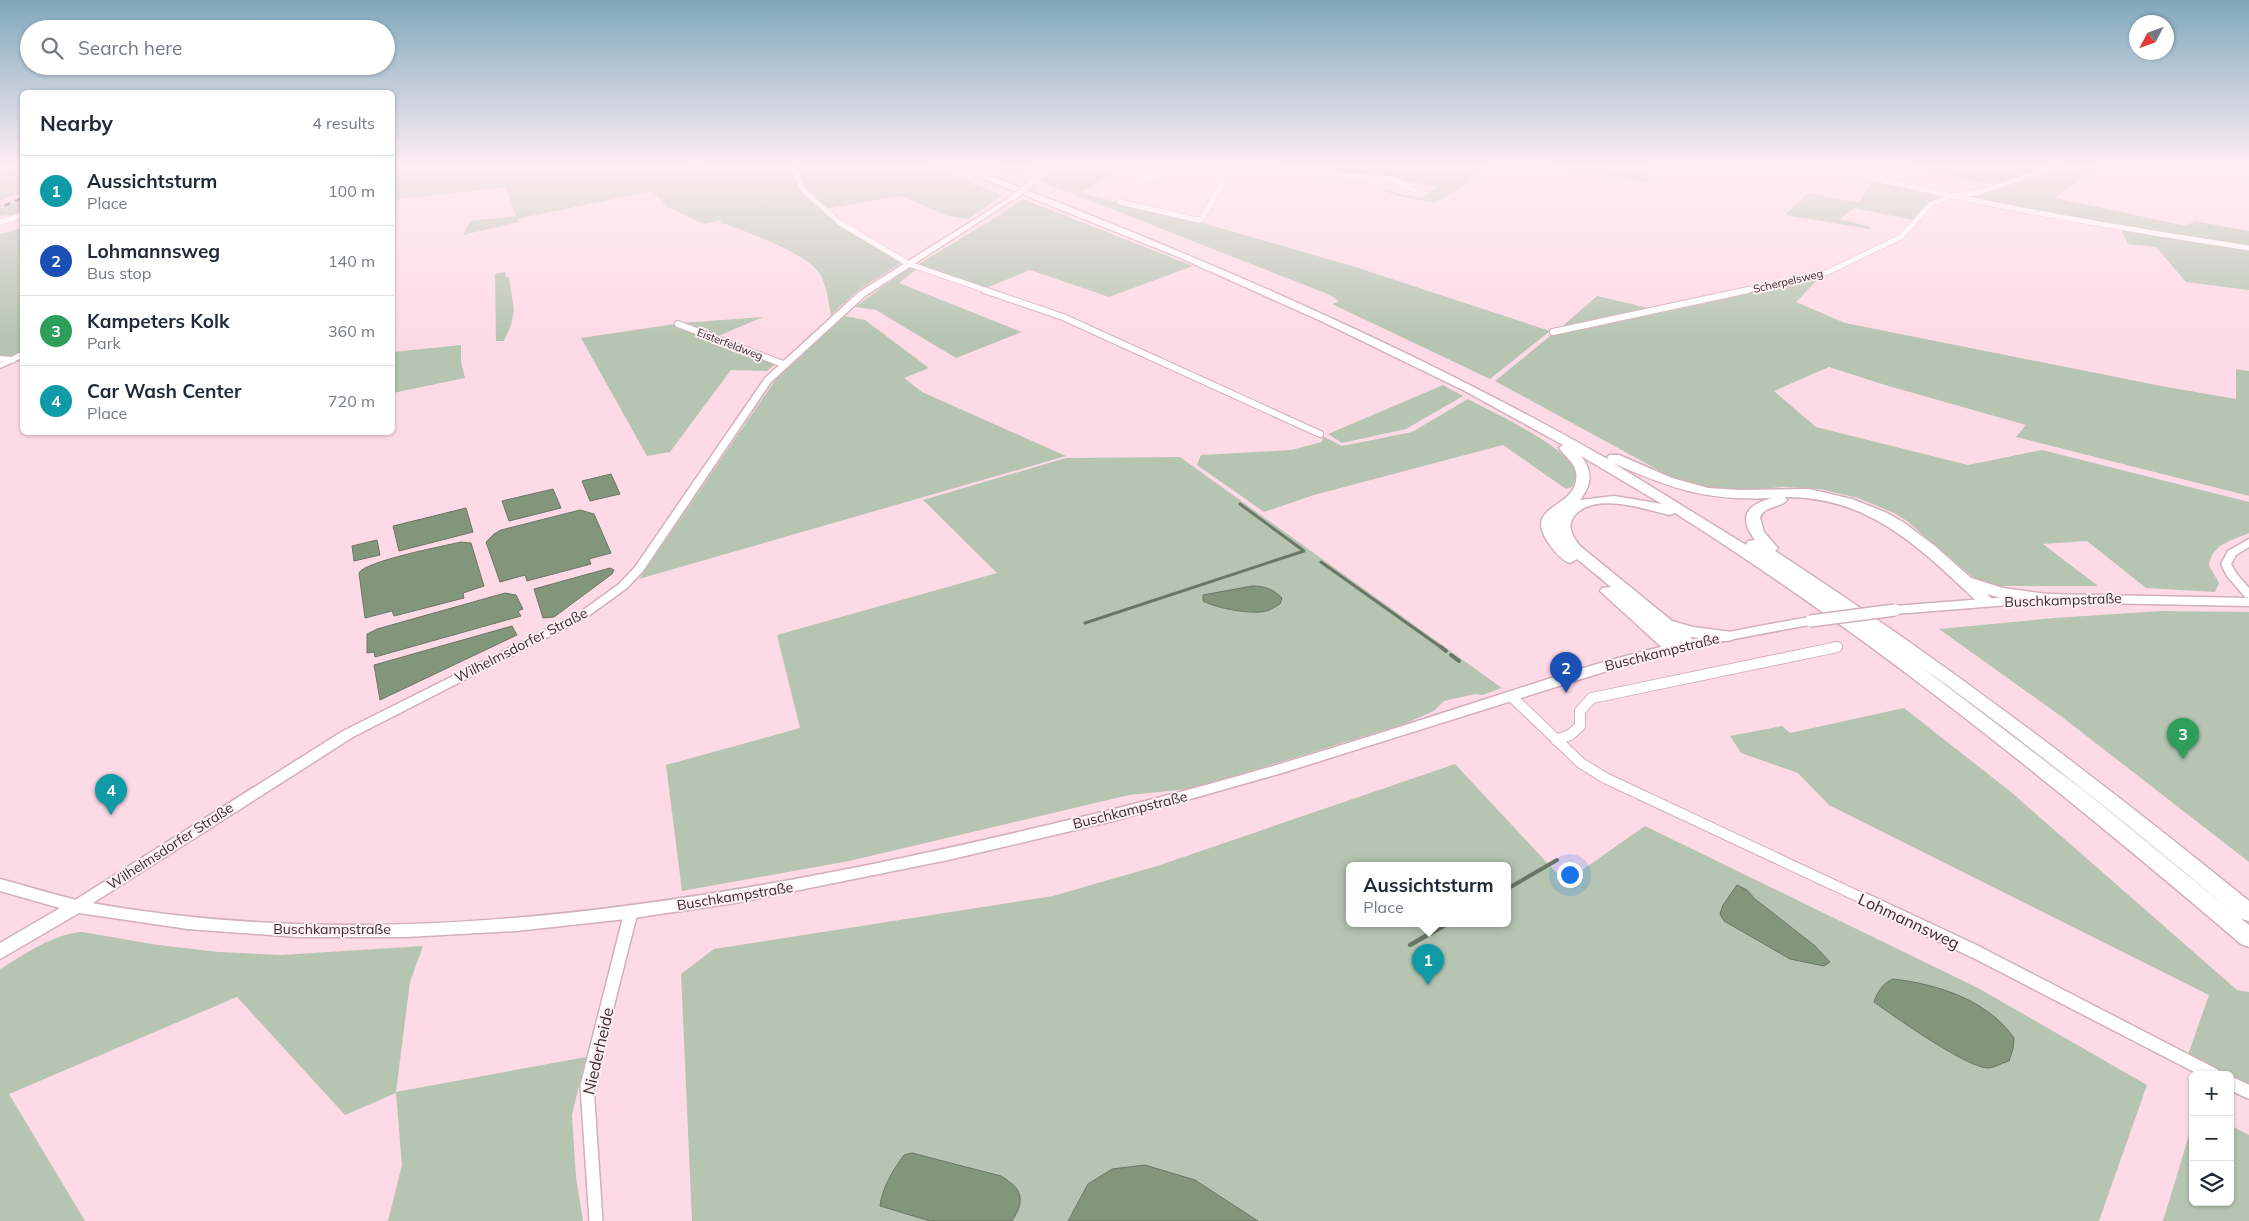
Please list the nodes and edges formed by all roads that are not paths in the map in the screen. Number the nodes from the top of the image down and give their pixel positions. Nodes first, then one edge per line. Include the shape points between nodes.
1 (840, 223) edge
2 (974, 223) edge
3 (1104, 223) edge
4 (1123, 223) edge
5 (1913, 223) edge
6 (2093, 223) edge
7 (2249, 248) edge
8 (910, 264) junction
9 (678, 324) dead end
10 (1553, 332) dead end
11 (20, 356) edge
12 (0, 359) edge
13 (12, 360) junction
14 (783, 364) junction
15 (0, 366) edge
16 (1541, 427) junction
17 (1320, 434) dead end
18 (1614, 458) junction
19 (2249, 542) edge
20 (1790, 574) junction
21 (1958, 576) junction
22 (2249, 595) edge
23 (2048, 598) junction
24 (2249, 602) edge
25 (1980, 603) junction
26 (1658, 619) junction
27 (1726, 636) junction
28 (1681, 646) junction
29 (1837, 647) dead end
30 (1511, 696) junction
31 (1556, 740) junction
32 (0, 885) edge
33 (77, 906) junction
34 (631, 912) junction
35 (2249, 914) edge
36 (2249, 938) edge
37 (0, 952) edge
38 (2206, 1071) edge
39 (2234, 1085) edge
40 (2249, 1092) edge
41 (596, 1221) edge

1 - 8 street
2 - 8 street, Wilhelmsdorfer Straße, bridge
3 - 16 highway via 1359,333
4 - 18 highway via 1306,299 1474,382
5 - 10 street, Scherpelsweg via 1901,237 1828,272
6 - 7 street
8 - 14 street, Wilhelmsdorfer Straße via 862,294
8 - 17 street via 1063,317
9 - 14 street, Eisterfeldweg
11 - 13 street
12 - 13 street
13 - 15 street
14 - 33 street, Wilhelmsdorfer Straße via 757,396 639,569 601,603 564,626 348,734
16 - 20 highway
16 - 28 highway via 1570,450 1584,472 1584,483 1579,493 1550,517 1548,527 1552,538 1565,553
18 - 20 highway
18 - 21 highway via 1663,479 1703,490 1740,495 1806,493 1852,503 1898,524
19 - 22 street via 2232,553 2226,564 2230,574
20 - 25 highway via 1759,536 1753,527 1752,517 1756,508 1768,502 1798,498 1819,500 1858,511 1891,529
20 - 26 highway via 1752,563 1693,523 1656,506 1624,500 1598,500 1570,511 1562,524 1567,540
20 - 35 highway via 1937,669 2071,770
20 - 36 highway via 2066,786
21 - 23 highway via 1994,591
21 - 25 highway
23 - 24 main road, Buschkampstraße
23 - 25 main road, Buschkampstraße
25 - 27 main road, Buschkampstraße, bridge via 1810,621
26 - 27 highway via 1682,630
26 - 28 highway
27 - 28 main road, Buschkampstraße
28 - 30 main road, Buschkampstraße
29 - 31 street, Buschkampstraße via 1592,698 1580,711 1580,726 1570,735
30 - 31 street, Lohmannsweg
30 - 34 main road, Buschkampstraße via 1209,790 1041,832 763,892
31 - 38 street, Lohmannsweg via 1581,763 1605,778 1976,952
32 - 33 main road, Buschkampstraße
33 - 34 main road, Buschkampstraße via 211,925 329,931 474,927
33 - 37 main road
34 - 41 street, Niederheide via 587,1086
39 - 40 street

